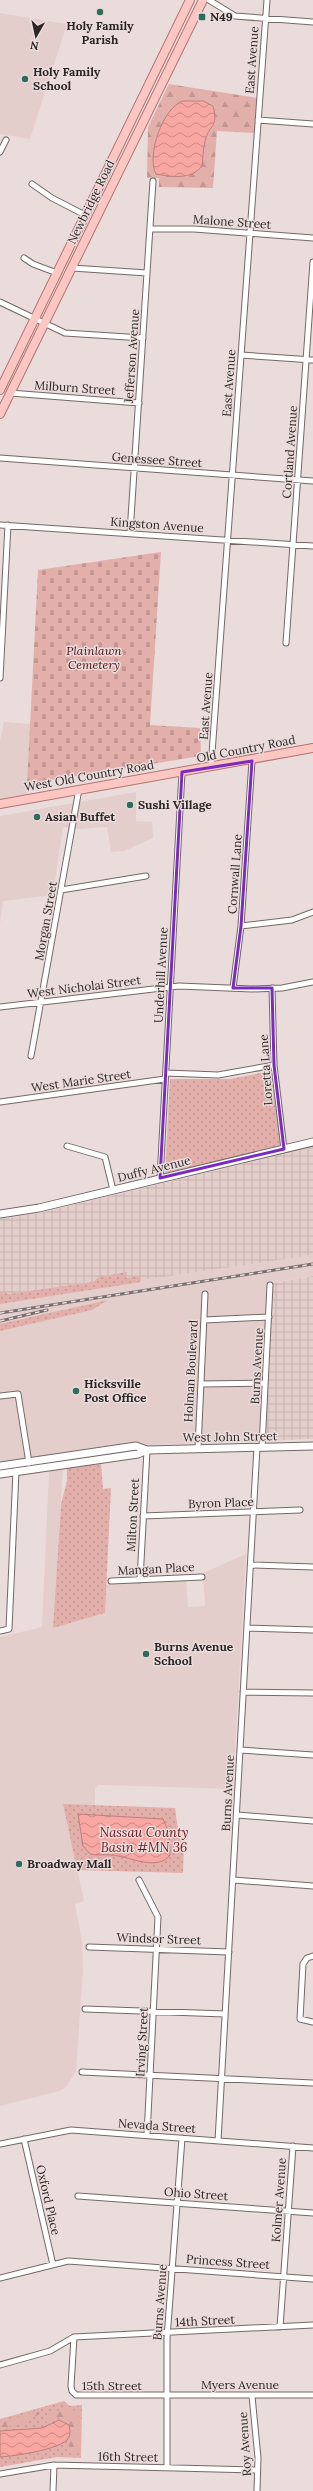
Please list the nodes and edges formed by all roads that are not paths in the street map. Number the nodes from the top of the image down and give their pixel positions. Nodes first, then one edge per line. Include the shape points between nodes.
1 (190, 0) edge
2 (203, 0) edge
3 (209, 0) edge
4 (267, 0) edge
5 (265, 18) junction
6 (313, 22) edge
7 (258, 120) junction
8 (313, 124) edge
9 (6, 140) dead end
10 (0, 152) edge
11 (113, 156) junction
12 (124, 161) junction
13 (153, 181) dead end
14 (32, 184) dead end
15 (85, 215) junction
16 (150, 229) junction
17 (250, 234) junction
18 (313, 238) edge
19 (24, 258) dead end
20 (313, 262) edge
21 (72, 268) junction
22 (57, 273) junction
23 (147, 273) junction
24 (0, 302) edge
25 (35, 318) junction
26 (45, 323) junction
27 (143, 338) junction
28 (241, 355) junction
29 (306, 360) junction
30 (313, 360) edge
31 (0, 390) edge
32 (10, 394) junction
33 (139, 403) junction
34 (0, 414) edge
35 (0, 458) edge
36 (134, 468) junction
37 (233, 475) junction
38 (298, 479) junction
39 (313, 480) edge
40 (0, 525) edge
41 (8, 525) junction
42 (130, 533) junction
43 (228, 540) junction
44 (293, 545) junction
45 (313, 546) edge
46 (2, 596) edge
47 (286, 643) dead end
48 (0, 663) edge
49 (0, 678) edge
50 (313, 748) edge
51 (252, 760) junction
52 (211, 768) junction
53 (182, 772) junction
54 (79, 789) junction
55 (0, 804) edge
56 (146, 876) dead end
57 (61, 890) junction
58 (313, 912) edge
59 (241, 926) junction
60 (313, 982) edge
61 (171, 987) junction
62 (233, 988) junction
63 (272, 988) junction
64 (42, 1002) junction
65 (0, 1007) edge
66 (31, 1056) dead end
67 (274, 1065) junction
68 (166, 1073) junction
69 (165, 1079) junction
70 (0, 1102) edge
71 (313, 1142) edge
72 (67, 1146) dead end
73 (284, 1149) junction
74 (160, 1178) junction
75 (113, 1190) junction
76 (0, 1214) edge
77 (270, 1285) dead end
78 (205, 1294) dead end
79 (269, 1317) junction
80 (204, 1320) junction
81 (266, 1383) junction
82 (201, 1384) junction
83 (0, 1396) edge
84 (313, 1446) edge
85 (260, 1447) junction
86 (198, 1448) junction
87 (107, 1450) junction
88 (147, 1450) junction
89 (103, 1459) junction
90 (28, 1461) junction
91 (0, 1466) edge
92 (30, 1469) junction
93 (16, 1471) junction
94 (0, 1474) edge
95 (300, 1510) dead end
96 (254, 1512) junction
97 (143, 1516) junction
98 (250, 1566) junction
99 (313, 1567) edge
100 (202, 1577) dead end
101 (140, 1580) junction
102 (111, 1581) dead end
103 (247, 1628) junction
104 (313, 1630) edge
105 (0, 1631) edge
106 (243, 1692) junction
107 (313, 1693) edge
108 (240, 1750) junction
109 (313, 1756) edge
110 (236, 1815) junction
111 (313, 1821) edge
112 (139, 1880) dead end
113 (233, 1880) junction
114 (313, 1886) edge
115 (89, 1947) dead end
116 (157, 1949) junction
117 (229, 1952) junction
118 (313, 1956) edge
119 (86, 2009) dead end
120 (154, 2012) junction
121 (225, 2014) junction
122 (313, 2022) edge
123 (82, 2072) dead end
124 (150, 2074) junction
125 (222, 2077) junction
126 (313, 2082) edge
127 (147, 2135) junction
128 (182, 2138) junction
129 (24, 2139) junction
130 (218, 2141) junction
131 (0, 2144) edge
132 (293, 2146) junction
133 (313, 2148) edge
134 (78, 2196) dead end
135 (177, 2203) junction
136 (288, 2211) junction
137 (313, 2213) edge
138 (53, 2264) junction
139 (172, 2268) junction
140 (283, 2276) junction
141 (0, 2278) edge
142 (313, 2279) edge
143 (313, 2325) edge
144 (280, 2327) junction
145 (168, 2332) junction
146 (74, 2337) junction
147 (0, 2365) edge
148 (313, 2395) edge
149 (167, 2396) junction
150 (252, 2396) junction
151 (54, 2465) junction
152 (167, 2468) junction
153 (257, 2470) junction
154 (0, 2474) edge
155 (53, 2491) edge
156 (257, 2491) edge

1 - 11 main road, Newbridge Road
2 - 12 main road, Newbridge Road
3 - 5 street via 235,16
4 - 5 street, East Avenue
5 - 6 street
5 - 7 street, East Avenue
7 - 8 street
7 - 17 street, East Avenue
9 - 10 street
11 - 12 main road
11 - 15 main road, Newbridge Road
12 - 21 main road, Newbridge Road
13 - 16 street, Jefferson Avenue
14 - 15 street
15 - 22 main road, Newbridge Road
16 - 17 street, Malone Street
16 - 23 street, Jefferson Avenue
17 - 18 street, Malone Street
17 - 28 street, East Avenue
19 - 22 street
20 - 29 street, Cortland Avenue
21 - 23 street
21 - 26 main road, Newbridge Road
22 - 25 main road, Newbridge Road
23 - 27 street, Jefferson Avenue
24 - 25 street
25 - 26 street
25 - 31 main road, Newbridge Road
26 - 27 street via 65,333
26 - 32 main road, Newbridge Road
27 - 33 street, Jefferson Avenue
28 - 29 street
28 - 37 street, East Avenue
29 - 30 street
29 - 38 street, Cortland Avenue
32 - 33 street, Milburn Street
32 - 34 main road, Newbridge Road
33 - 36 street, Jefferson Avenue
35 - 36 street, Genessee Street
36 - 37 street, Genessee Street
36 - 42 street, Jefferson Avenue
37 - 38 street, Genessee Street
37 - 43 street, East Avenue
38 - 39 street, Genessee Street
38 - 44 street, Cortland Avenue
40 - 41 street, Kingston Avenue
41 - 42 street, Kingston Avenue
41 - 46 street
42 - 43 street, Kingston Avenue
43 - 44 street, Kingston Avenue
43 - 52 street, East Avenue
44 - 45 street, Kingston Avenue
44 - 47 street, Cortland Avenue
46 - 48 street
48 - 49 street
50 - 51 main road, Old Country Road
51 - 52 main road, Old Country Road
51 - 59 street, Cornwall Lane
52 - 53 main road, Old Country Road
53 - 54 main road, West Old Country Road
53 - 61 street, Underhill Avenue
54 - 55 main road, West Old Country Road
54 - 57 street, Morgan Street
56 - 57 street
57 - 64 street, Morgan Street
58 - 59 street via 292,920
59 - 62 street, Cornwall Lane
60 - 63 street, West Nicholai Street
61 - 62 street, West Nicholai Street
61 - 64 street, West Nicholai Street
61 - 68 street, Underhill Avenue
62 - 63 street, West Nicholai Street
63 - 67 street, Loretta Lane
64 - 65 street, West Nicholai Street
64 - 66 street, Morgan Street
67 - 68 street via 224,1075
67 - 73 street, Loretta Lane
68 - 69 street, Underhill Avenue
69 - 70 street, West Marie Street
69 - 74 street, Underhill Avenue
71 - 73 main road, Duffy Avenue
72 - 75 street via 104,1157
73 - 74 main road, Duffy Avenue
74 - 75 main road, Duffy Avenue
75 - 76 main road, Duffy Avenue via 39,1208
77 - 79 street, Burns Avenue
78 - 80 street, Holman Boulevard
79 - 80 street
79 - 81 street, Burns Avenue
80 - 82 street, Holman Boulevard
81 - 82 street
81 - 85 street, Burns Avenue
82 - 86 street, Holman Boulevard
83 - 90 street via 18,1394
84 - 85 main road, West John Street
85 - 86 main road, West John Street
85 - 96 street, Burns Avenue
86 - 88 main road, West John Street
87 - 88 main road, West John Street via 136,1446
87 - 89 main road
87 - 90 main road, West John Street
88 - 89 main road, West John Street via 138,1454
88 - 97 street, Milton Street
89 - 92 main road, West John Street
90 - 91 main road, West John Street
90 - 92 street
92 - 93 main road, West John Street
93 - 94 main road, West John Street
93 - 105 street via 9,1629
95 - 96 street, Byron Place
96 - 97 street, Byron Place
96 - 98 street, Burns Avenue
97 - 101 street, Milton Street
98 - 99 street
98 - 103 street, Burns Avenue
100 - 101 street, Mangan Place
101 - 102 street, Mangan Place
103 - 104 street
103 - 106 street, Burns Avenue
106 - 107 street
106 - 108 street, Burns Avenue
108 - 109 street
108 - 110 street, Burns Avenue
110 - 111 street
110 - 113 street, Burns Avenue
112 - 116 street, Irving Street via 158,1918
113 - 114 street
113 - 117 street, Burns Avenue
115 - 116 street, Windsor Street
116 - 117 street, Windsor Street
116 - 120 street, Irving Street
117 - 121 street, Burns Avenue
118 - 122 street via 307,1958 303,1964 300,2019
119 - 120 street
120 - 121 street
120 - 124 street, Irving Street
121 - 125 street, Burns Avenue
123 - 124 street
124 - 125 street
124 - 127 street, Irving Street
125 - 126 street
125 - 130 street, Burns Avenue
127 - 128 street, Nevada Street
127 - 129 street, Nevada Street via 71,2130
128 - 130 street, Nevada Street
128 - 135 street, Burns Avenue
129 - 131 street, Nevada Street
129 - 138 street, Oxford Place
130 - 132 street, Nevada Street
132 - 133 street, Nevada Street
132 - 136 street, Kolmer Avenue
134 - 135 street, Ohio Street
135 - 136 street, Ohio Street
135 - 139 street, Burns Avenue
136 - 137 street, Ohio Street
136 - 140 street, Kolmer Avenue
138 - 139 street, Princess Street via 68,2260
138 - 141 street, Princess Street
139 - 140 street, Princess Street
139 - 145 street, Burns Avenue
140 - 142 street, Princess Street
140 - 144 street, Kolmer Avenue
143 - 144 street, 14th Street
144 - 145 street, 14th Street
145 - 146 street, 14th Street
145 - 149 street, Burns Avenue
146 - 147 street via 50,2351
146 - 149 street, 15th Street via 72,2391 76,2395
148 - 150 street, Myers Avenue
149 - 150 street, Myers Avenue
149 - 152 street, Burns Avenue
150 - 153 street, Roy Avenue
151 - 152 street, 16th Street
151 - 154 street, 16th Street
151 - 155 street
152 - 153 street, 16th Street
153 - 156 street, Roy Avenue

